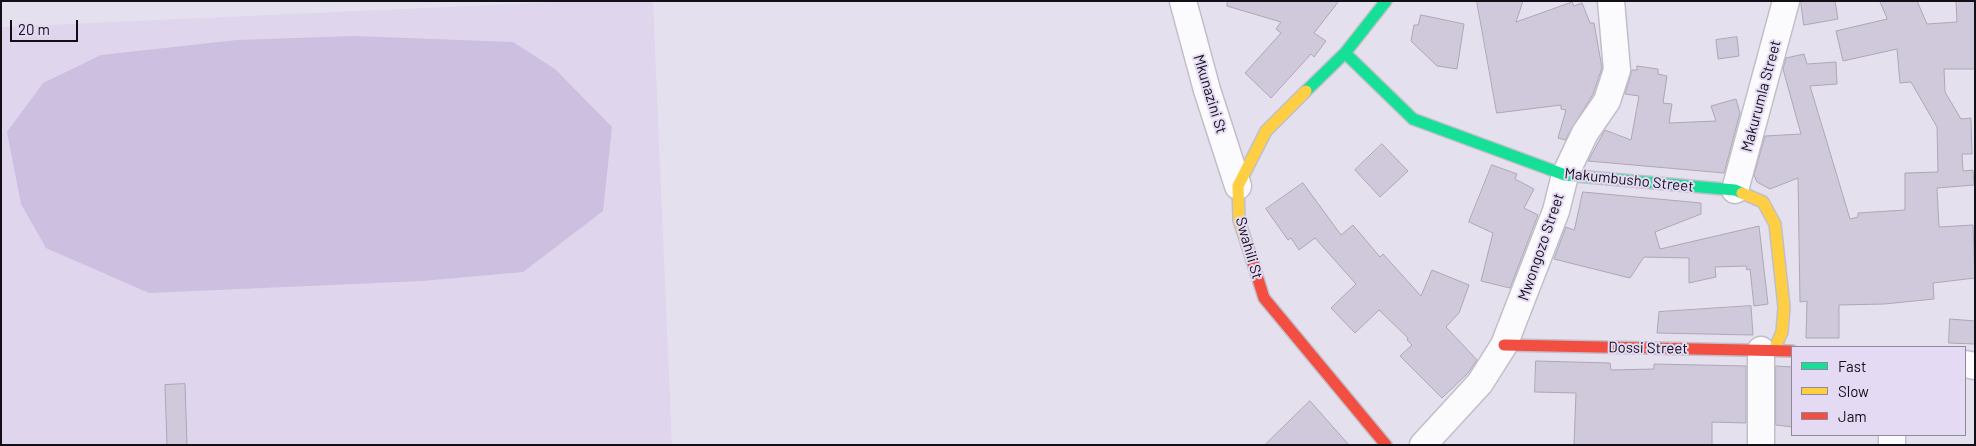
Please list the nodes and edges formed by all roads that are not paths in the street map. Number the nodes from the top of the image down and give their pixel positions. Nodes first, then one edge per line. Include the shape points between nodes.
1 (1183, 1) edge
2 (1386, 1) edge
3 (1611, 1) edge
4 (1786, 1) edge
5 (1345, 53) junction
6 (1565, 175) junction
7 (1238, 186) junction
8 (1735, 190) junction
9 (1504, 345) junction
10 (1768, 350) junction
11 (1791, 350) edge
12 (1386, 445) edge
13 (1423, 445) edge
14 (1761, 445) edge

1 - 7 street, Mkunazini St
2 - 5 street, Swahili St
3 - 6 street, Mwongozo Street via 1617,70 1607,101 1584,133
4 - 8 street, Makurumla Street
5 - 6 street, Makumbusho Street via 1413,119
5 - 7 street, Swahili St via 1266,131
6 - 8 street, Makumbusho Street
6 - 9 street, Mwongozo Street via 1553,219
7 - 12 street, Swahili St via 1239,220 1264,298
8 - 10 street, Makumbusho Street via 1763,202 1775,224 1784,307 1782,332
9 - 10 street, Dossi Street
9 - 13 street, Mwongozo Street via 1480,383
10 - 11 street, Dossi Street
10 - 14 street

